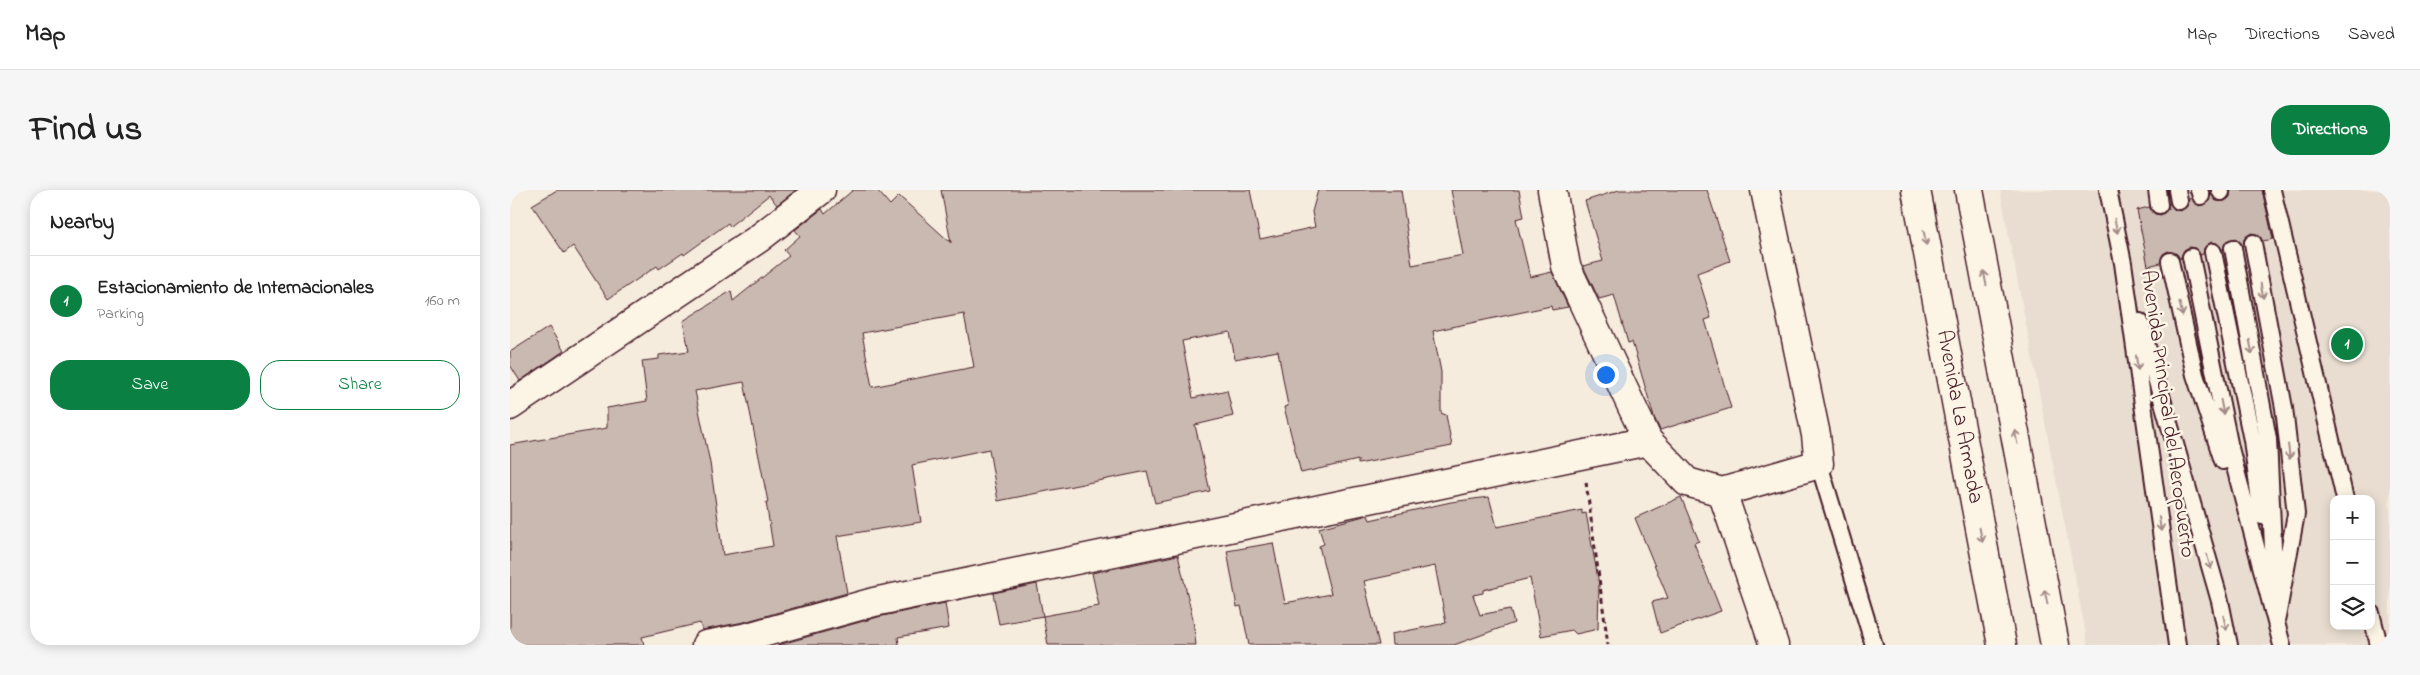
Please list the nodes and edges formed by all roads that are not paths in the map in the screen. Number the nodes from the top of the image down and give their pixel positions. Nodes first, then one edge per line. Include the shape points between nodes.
1 (821, 190) edge
2 (1552, 190) edge
3 (1765, 190) edge
4 (1916, 190) edge
5 (1969, 190) edge
6 (2108, 190) edge
7 (2272, 190) edge
8 (2253, 244) dead end
9 (2233, 248) dead end
10 (2213, 252) dead end
11 (2191, 257) dead end
12 (2170, 261) dead end
13 (2123, 262) junction
14 (510, 406) edge
15 (1648, 441) junction
16 (1819, 464) junction
17 (1722, 492) junction
18 (2344, 495) edge
19 (2276, 622) junction
20 (2375, 629) edge
21 (706, 645) edge
22 (1774, 645) edge
23 (1874, 645) edge
24 (2002, 645) edge
25 (2055, 645) edge
26 (2177, 645) edge
27 (2230, 645) edge
28 (2282, 645) edge
29 (2379, 645) edge

1 - 14 street via 758,239
2 - 15 street via 1566,266
3 - 16 street via 1816,435
4 -> 24 street, Avenida La Armada
25 -> 5 street
6 -> 13 lane, Avenida Principal del Aeropuerto
7 - 18 lane
8 -> 19 lane via 2284,408 2296,514
9 -> 19 lane via 2268,439
10 - 19 lane via 2252,440
11 -> 19 lane via 2230,448
12 -> 19 lane via 2195,375
13 -> 26 lane, Avenida Principal del Aeropuerto
13 -> 27 lane
15 - 17 street via 1687,482
15 - 21 street via 874,602 748,638
16 - 17 street
16 - 23 lane
17 - 22 street
19 - 28 lane
20 - 29 lane

